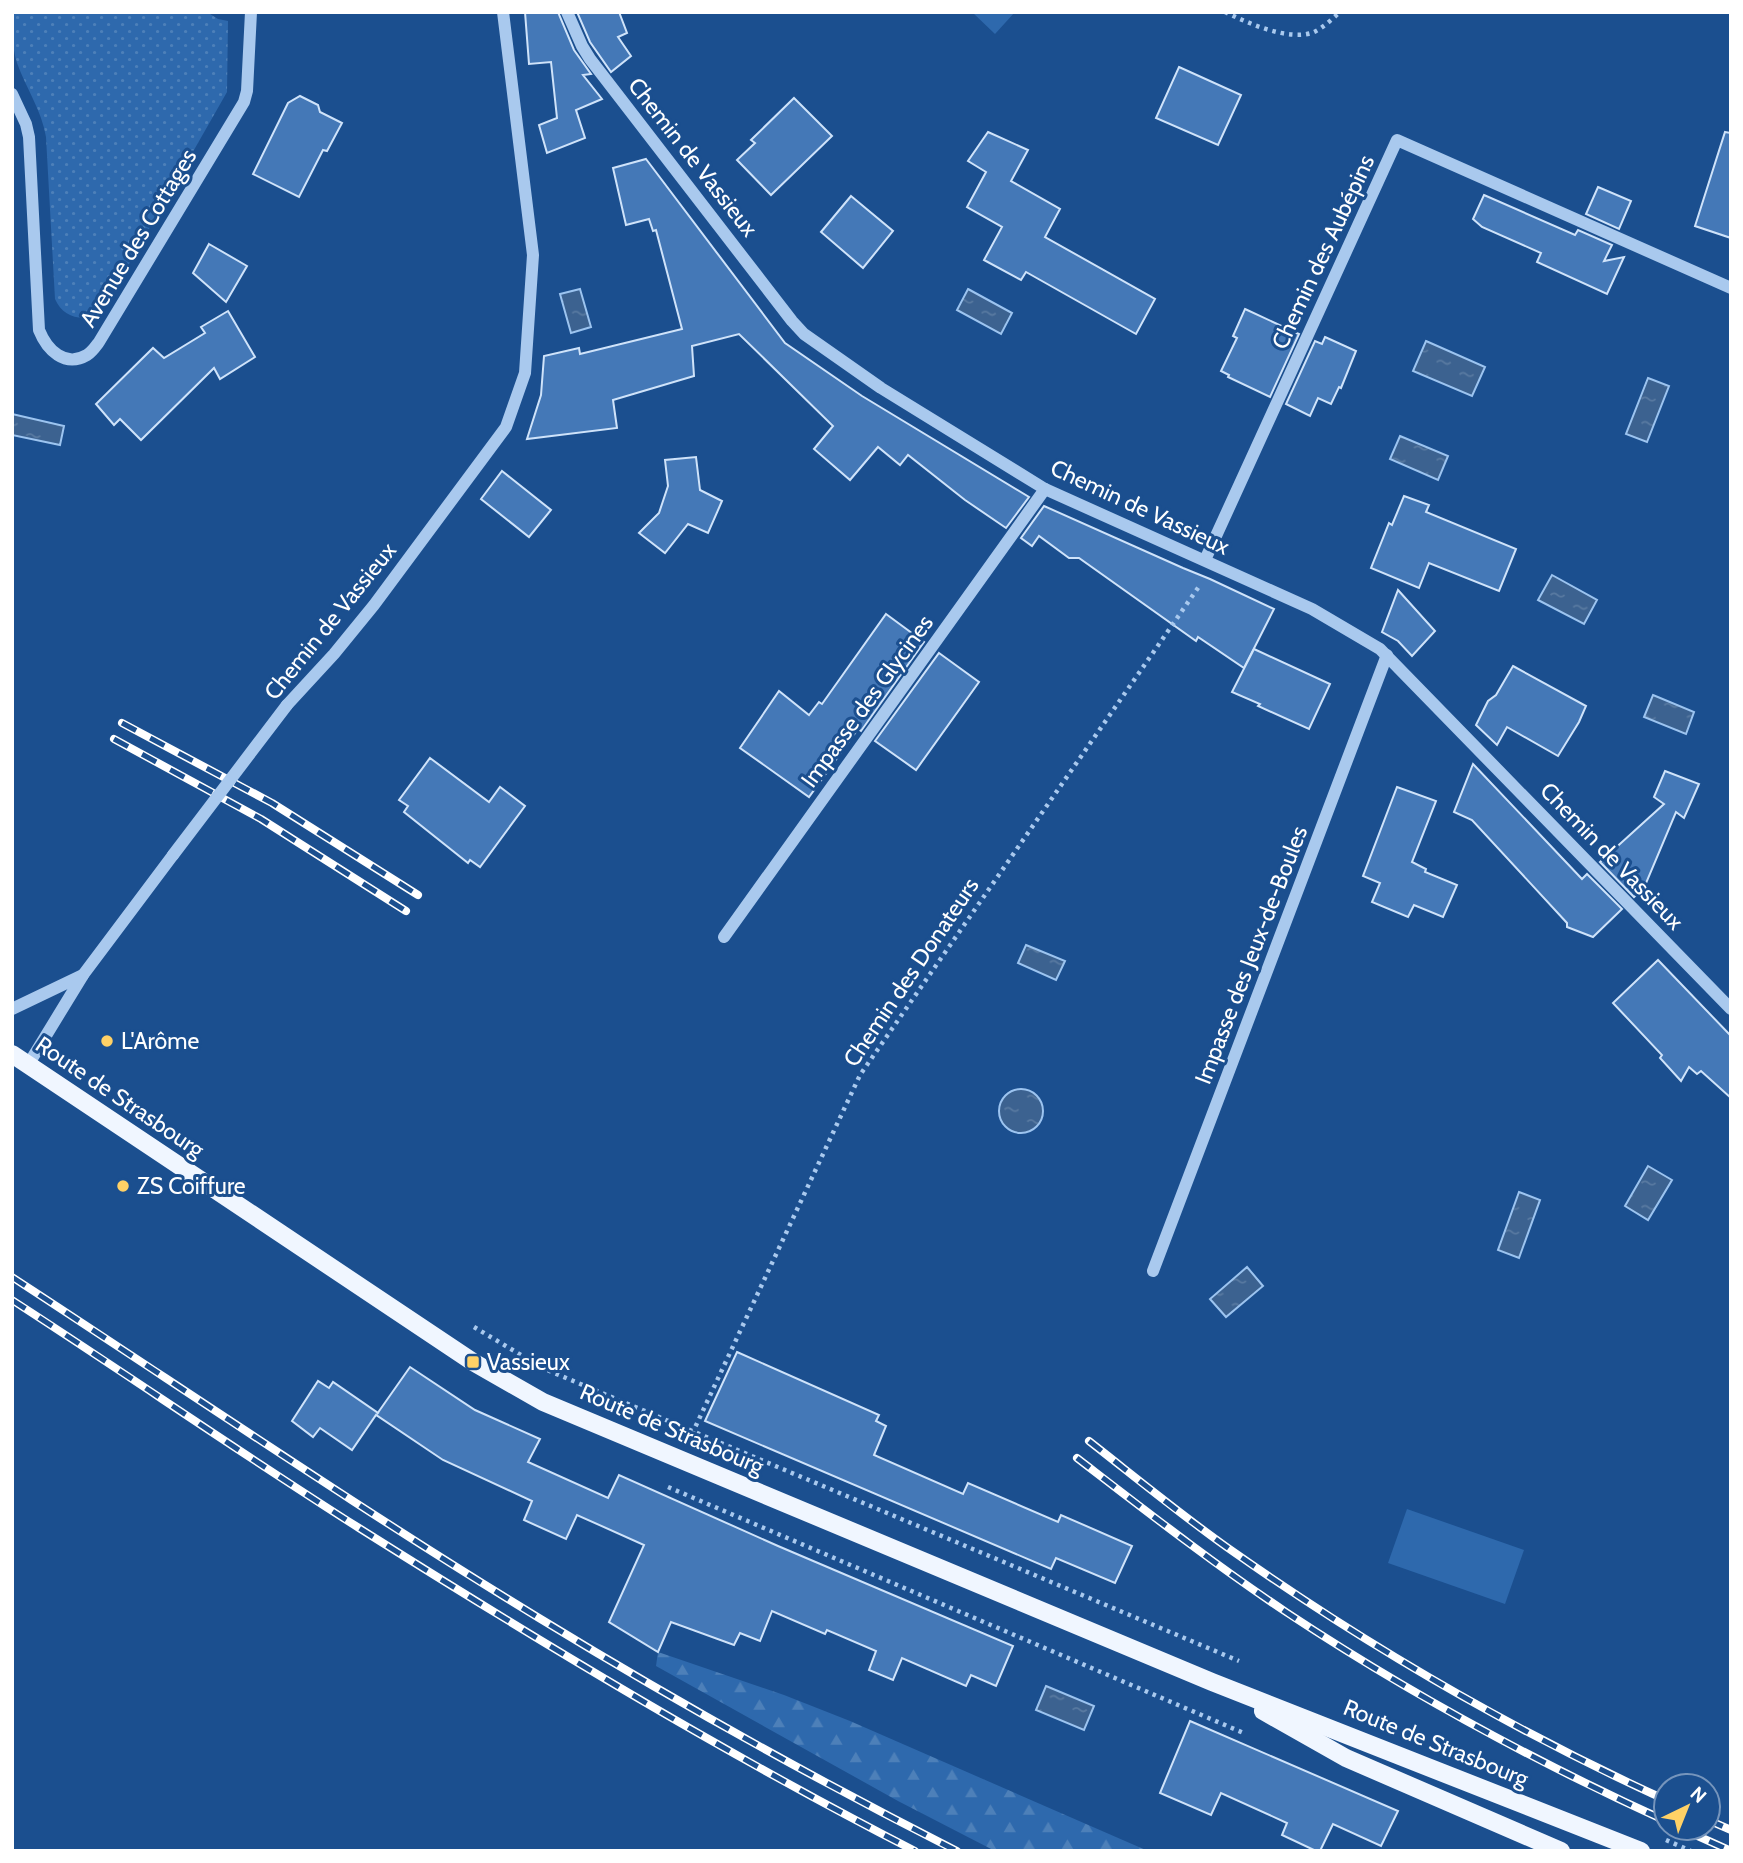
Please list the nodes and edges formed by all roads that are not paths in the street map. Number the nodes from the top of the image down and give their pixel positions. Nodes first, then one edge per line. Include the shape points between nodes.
1 (251, 12) edge
2 (503, 12) edge
3 (567, 12) edge
4 (12, 94) edge
5 (1731, 288) edge
6 (1045, 489) junction
7 (1209, 562) junction
8 (1387, 655) junction
9 (724, 937) dead end
10 (83, 975) junction
11 (12, 1009) edge
12 (1731, 1009) edge
13 (12, 1054) edge
14 (28, 1065) junction
15 (1153, 1271) dead end
16 (1212, 1682) junction
17 (1561, 1851) edge
18 (1641, 1851) edge

1 - 4 street, Avenue des Cottages via 244,102 89,355 57,356 44,344 39,330 29,137
2 - 10 street, Chemin de Vassieux, bridge via 533,256 525,373 506,427 374,605 287,705
3 - 6 street, Chemin de Vassieux via 590,59 804,334 881,388
5 - 7 street, Chemin des Aubépins via 1397,140
6 - 7 street, Chemin de Vassieux
6 - 9 street, Impasse des Glycines
7 - 8 street, Chemin de Vassieux via 1312,609
8 - 12 street, Chemin de Vassieux
8 - 15 street, Impasse des Jeux-de-Boules
10 - 11 street, Chemin de Vassieux
10 - 14 street, Chemin de Vassieux
13 - 14 main road, Route de Strasbourg
14 - 16 main road, Route de Strasbourg via 473,1362 543,1402
16 - 17 main road, Route de Strasbourg via 1346,1758
16 - 18 main road, Route de Strasbourg

